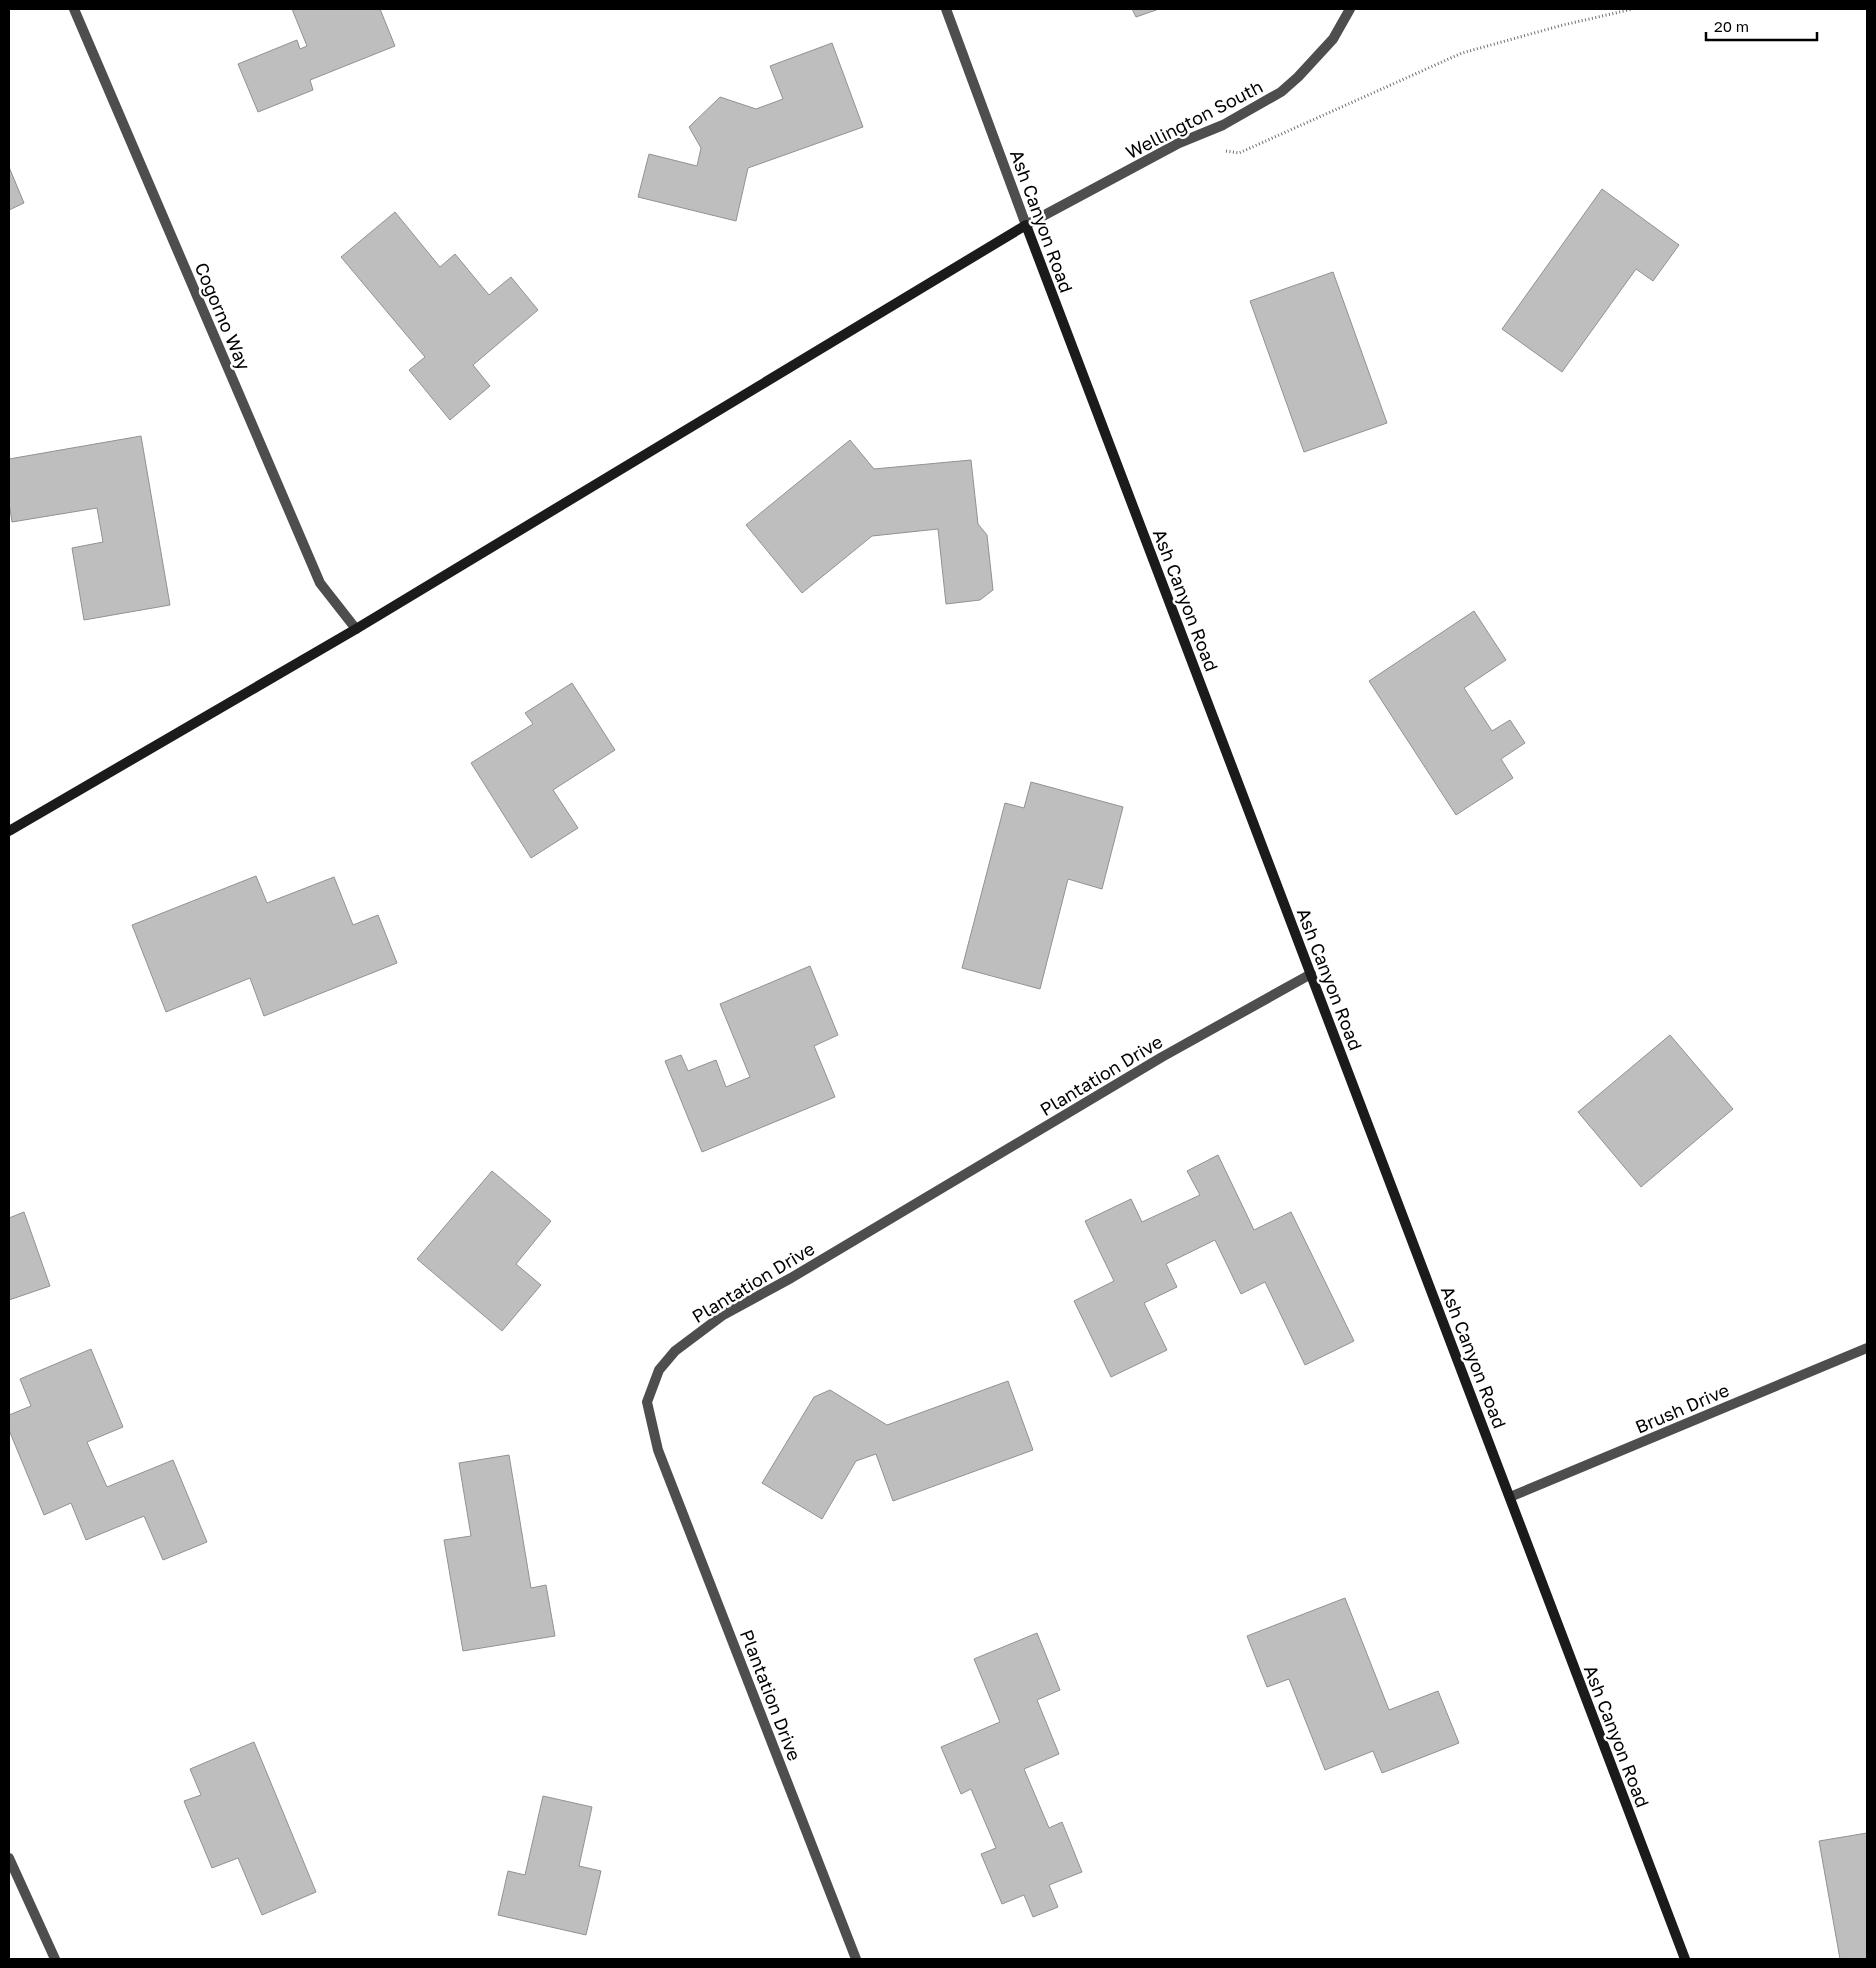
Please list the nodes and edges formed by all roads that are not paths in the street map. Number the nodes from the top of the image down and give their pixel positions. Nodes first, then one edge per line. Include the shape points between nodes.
1 (74, 9) edge
2 (946, 9) edge
3 (1350, 9) edge
4 (1026, 225) junction
5 (356, 629) junction
6 (9, 831) edge
7 (1311, 974) junction
8 (1867, 1348) edge
9 (1510, 1498) junction
10 (9, 1858) edge
11 (55, 1959) edge
12 (856, 1959) edge
13 (1685, 1959) edge

1 - 5 street, Cogorno Way via 320,583
2 - 4 street, Ash Canyon Road
3 - 4 street, Wellington South via 1333,38 1281,92 1224,125 1179,143
4 - 5 street
4 - 7 street, Ash Canyon Road
5 - 6 street
7 - 9 street, Ash Canyon Road
7 - 12 street, Plantation Drive via 1162,1057 791,1278 723,1315 675,1351 659,1370 648,1402 658,1450
8 - 9 street, Brush Drive
9 - 13 street, Ash Canyon Road
10 - 11 street

